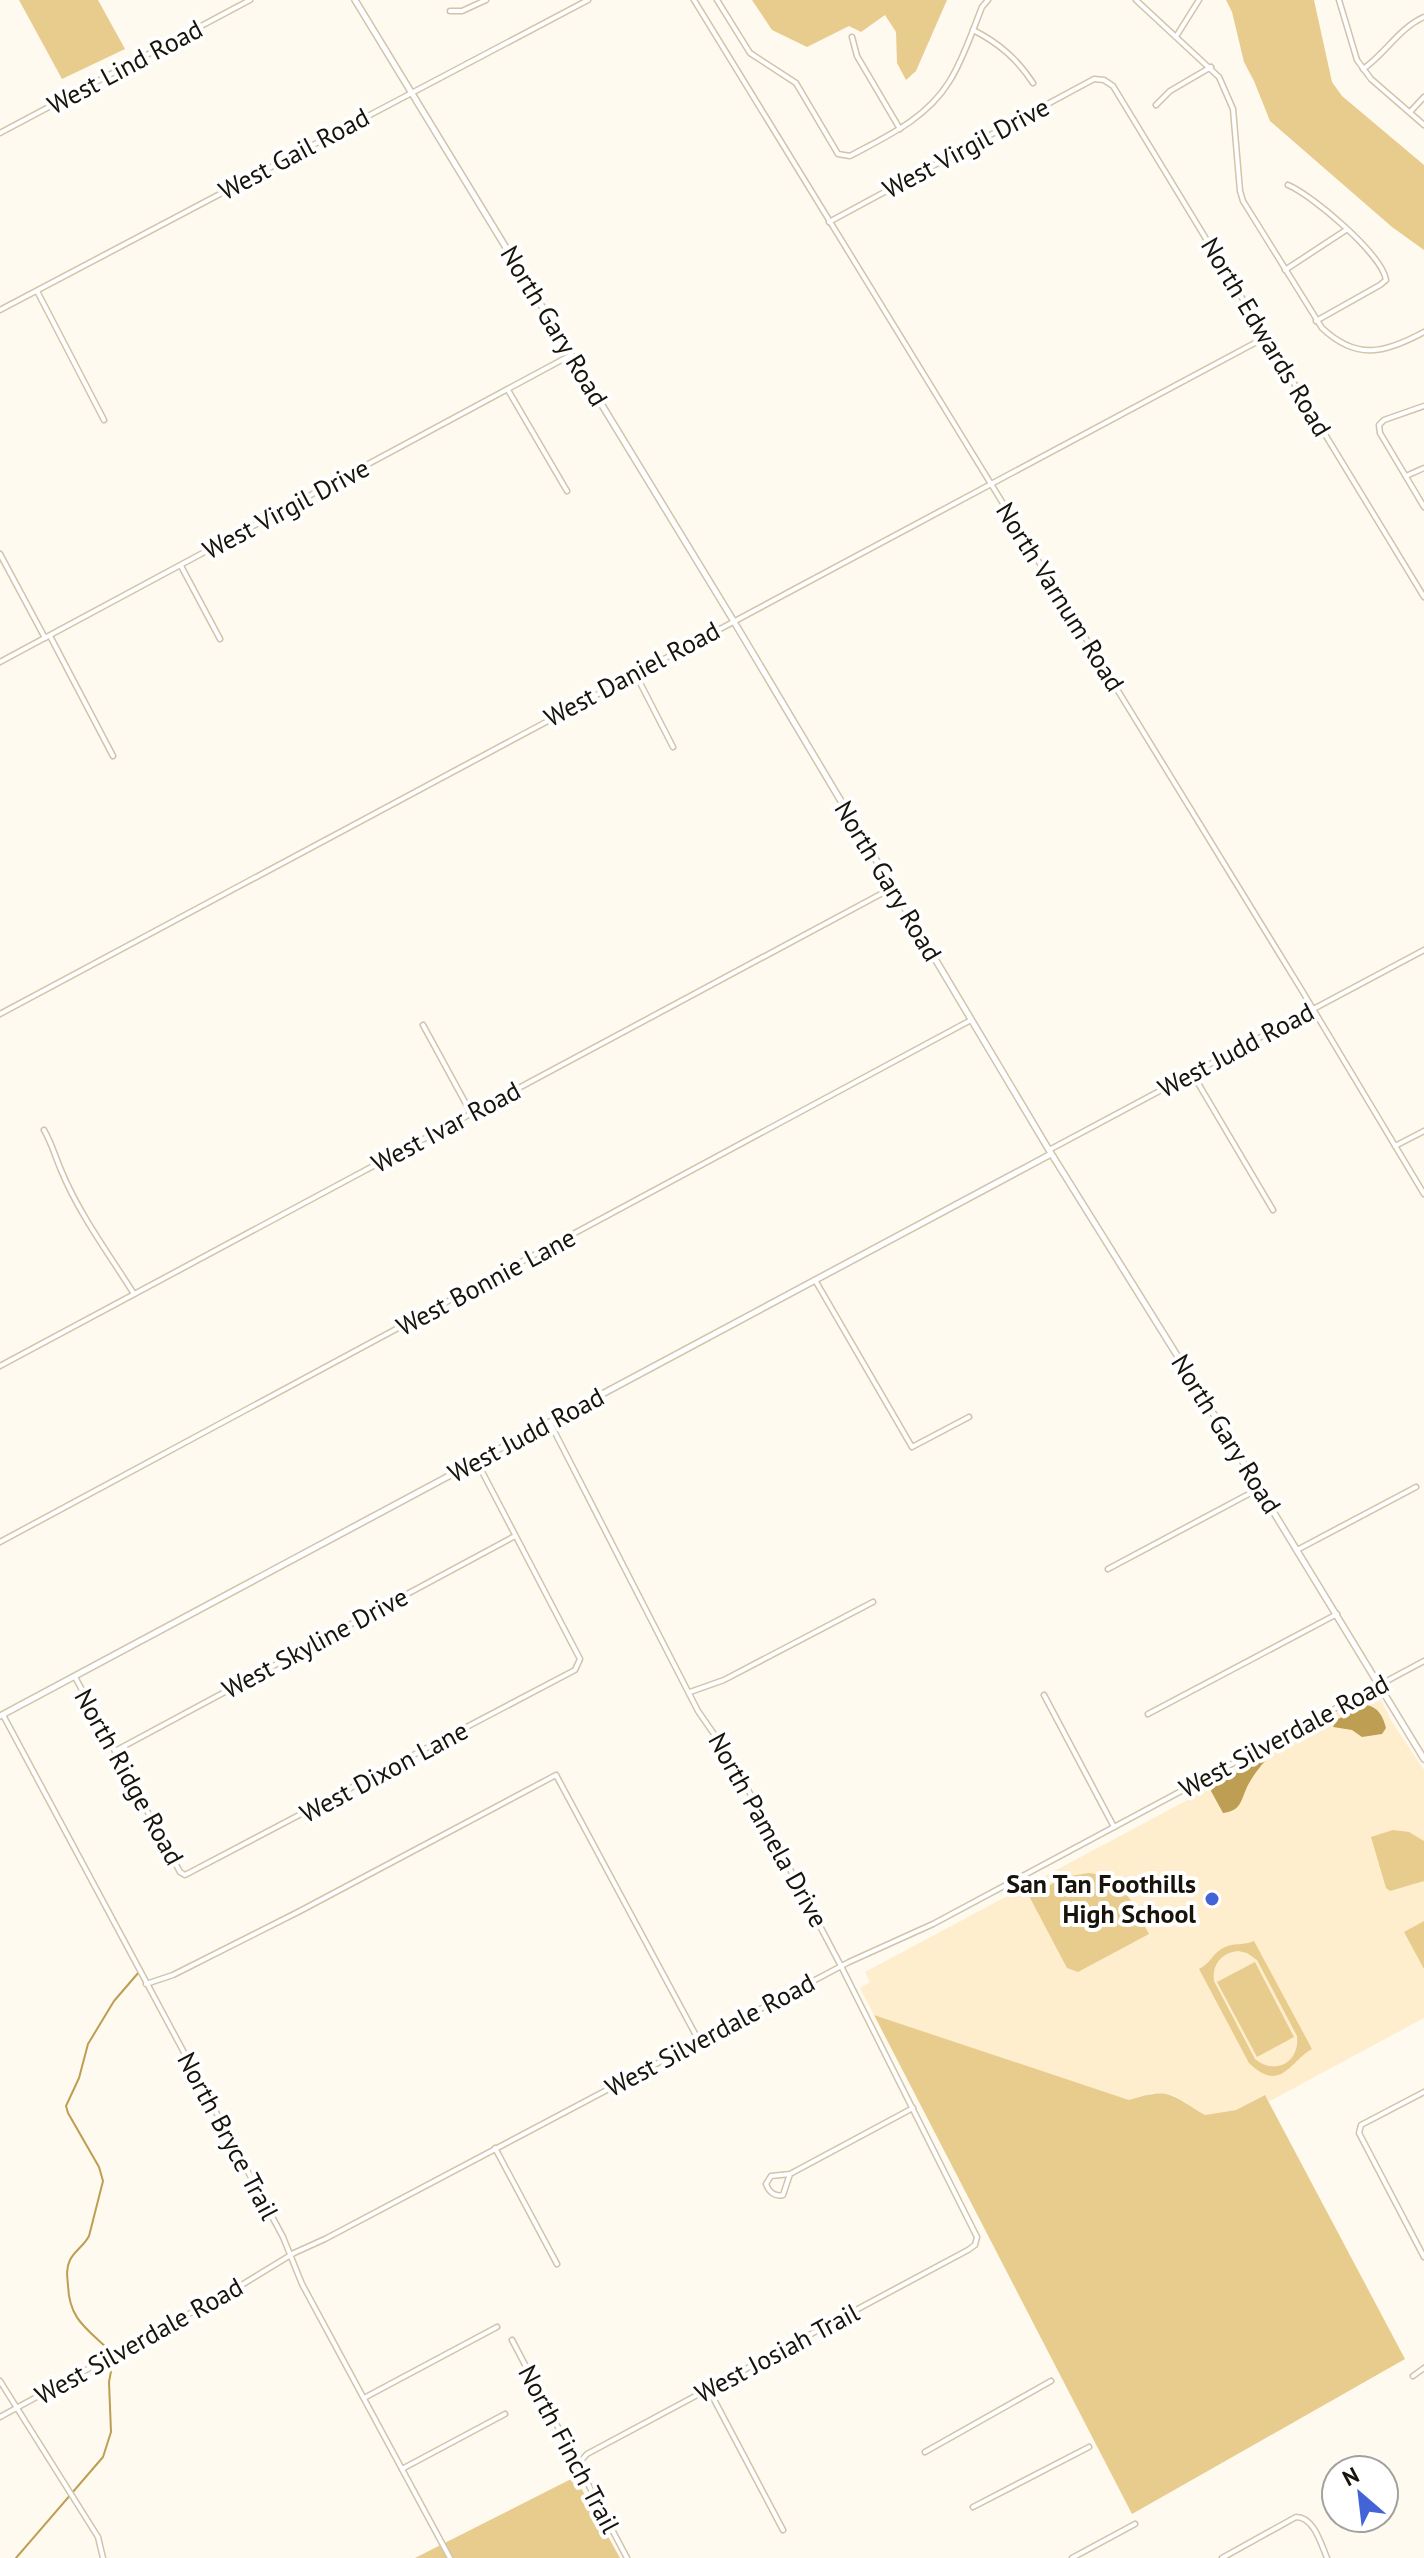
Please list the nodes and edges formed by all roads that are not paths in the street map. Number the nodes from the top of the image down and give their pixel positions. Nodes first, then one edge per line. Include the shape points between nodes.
1 (250, 0) edge
2 (355, 0) edge
3 (486, 0) edge
4 (588, 0) edge
5 (694, 0) edge
6 (717, 0) edge
7 (988, 0) edge
8 (1136, 0) edge
9 (1199, 0) edge
10 (1339, 0) edge
11 (450, 11) dead end
12 (1424, 17) edge
13 (972, 30) junction
14 (1177, 36) junction
15 (852, 37) dead end
16 (1211, 67) junction
17 (1363, 69) junction
18 (1104, 80) joint
19 (1033, 83) dead end
20 (412, 93) junction
21 (1424, 97) edge
22 (1156, 105) dead end
23 (1410, 112) junction
24 (1424, 125) edge
25 (900, 129) junction
26 (0, 133) edge
27 (1288, 185) dead end
28 (829, 222) junction
29 (1346, 230) junction
30 (1285, 270) junction
31 (37, 290) junction
32 (0, 310) edge
33 (1316, 321) junction
34 (1424, 332) edge
35 (1266, 337) junction
36 (571, 355) junction
37 (508, 390) junction
38 (1424, 406) edge
39 (104, 420) dead end
40 (1424, 468) edge
41 (1406, 476) junction
42 (990, 483) junction
43 (567, 491) dead end
44 (1424, 507) edge
45 (0, 554) edge
46 (181, 566) junction
47 (1424, 597) edge
48 (733, 620) junction
49 (48, 637) junction
50 (220, 639) dead end
51 (0, 662) edge
52 (635, 673) junction
53 (673, 747) dead end
54 (113, 756) dead end
55 (892, 888) junction
56 (1424, 950) edge
57 (1313, 1009) junction
58 (0, 1014) edge
59 (971, 1020) junction
60 (423, 1025) dead end
61 (1192, 1073) junction
62 (471, 1113) junction
63 (44, 1130) dead end
64 (1424, 1131) edge
65 (1395, 1146) junction
66 (1050, 1152) junction
67 (1424, 1194) edge
68 (1273, 1210) dead end
69 (815, 1280) junction
70 (134, 1294) junction
71 (0, 1366) edge
72 (969, 1417) dead end
73 (550, 1423) junction
74 (477, 1462) junction
75 (1416, 1487) dead end
76 (1260, 1488) junction
77 (515, 1536) junction
78 (0, 1542) edge
79 (1297, 1550) junction
80 (1108, 1569) dead end
81 (873, 1602) dead end
82 (1337, 1614) junction
83 (1424, 1661) edge
84 (75, 1677) junction
85 (1379, 1685) junction
86 (690, 1692) junction
87 (1044, 1695) dead end
88 (1148, 1714) dead end
89 (1, 1716) edge
90 (115, 1751) junction
91 (1424, 1759) edge
92 (1114, 1827) junction
93 (185, 1875) joint
94 (841, 1966) junction
95 (146, 1984) junction
96 (699, 2041) junction
97 (1424, 2092) edge
98 (913, 2108) junction
99 (495, 2148) junction
100 (790, 2174) junction
101 (976, 2242) joint
102 (290, 2255) junction
103 (1424, 2257) edge
104 (557, 2264) dead end
105 (497, 2327) dead end
106 (512, 2340) dead end
107 (1424, 2368) edge
108 (1413, 2376) dead end
109 (0, 2381) edge
110 (1051, 2381) dead end
111 (709, 2390) junction
112 (364, 2398) junction
113 (16, 2409) junction
114 (505, 2414) dead end
115 (0, 2417) edge
116 (1089, 2447) dead end
117 (925, 2452) dead end
118 (577, 2465) junction
119 (402, 2469) junction
120 (973, 2507) dead end
121 (1135, 2524) dead end
122 (783, 2530) dead end
123 (103, 2558) edge
124 (450, 2558) edge
125 (627, 2558) edge
126 (1072, 2558) edge
127 (1222, 2558) edge
128 (1327, 2558) edge

1 - 26 street, West Lind Road
2 - 20 street, North Gary Road
3 - 11 street
4 - 20 street, West Gail Road
5 - 28 street, North Varnum Road
6 - 25 street via 750,53 796,83 838,154 850,156
7 - 13 street
8 - 14 street
9 - 14 street
10 - 17 street
12 - 17 street
13 - 19 street via 1002,46
13 - 25 street via 941,93
14 - 16 street
15 - 25 street via 857,56
16 - 22 street
16 - 30 street via 1233,109 1243,201
17 - 23 street
18 - 28 street, West Virgil Drive via 1094,79
18 - 35 street, North Edwards Road via 1113,86
20 - 31 street, West Gail Road
20 - 36 street, North Gary Road
21 - 23 street
23 - 24 street
27 - 29 street via 1303,191
28 - 42 street, North Varnum Road
29 - 30 street
29 - 33 street via 1370,251 1386,280
30 - 33 street
31 - 32 street, West Gail Road
31 - 39 street
33 - 34 street via 1338,341 1366,351 1392,348
35 - 42 street, West Daniel Road
35 - 47 street, North Edwards Road
36 - 37 street, West Virgil Drive
36 - 48 street, North Gary Road
37 - 43 street
37 - 46 street, West Virgil Drive
38 - 41 street via 1379,425
40 - 41 street
41 - 44 street
42 - 48 street, West Daniel Road
42 - 57 street, North Varnum Road
45 - 49 street
46 - 49 street, West Virgil Drive
46 - 50 street
48 - 52 street, West Daniel Road
48 - 55 street, North Gary Road
49 - 51 street, West Virgil Drive
49 - 54 street
52 - 53 street
52 - 58 street, West Daniel Road
55 - 59 street, North Gary Road
55 - 62 street, West Ivar Road
56 - 57 street, West Judd Road
57 - 61 street, West Judd Road
57 - 65 street, North Varnum Road
59 - 66 street, North Gary Road
59 - 78 street, West Bonnie Lane
60 - 62 street
61 - 66 street, West Judd Road
61 - 68 street
62 - 70 street, West Ivar Road
63 - 70 street via 92,1229
64 - 65 street
65 - 67 street, North Varnum Road
66 - 69 street, West Judd Road
66 - 76 street, North Gary Road
69 - 72 street via 912,1447
69 - 73 street, West Judd Road
70 - 71 street, West Ivar Road
73 - 74 street, West Judd Road
73 - 86 street, North Pamela Drive
74 - 77 street
74 - 84 street, West Judd Road
75 - 79 street
76 - 79 street, North Gary Road
76 - 80 street
77 - 90 street, West Skyline Drive
77 - 93 street, West Dixon Lane via 580,1659 575,1670
79 - 82 street, North Gary Road
81 - 86 street via 724,1680
82 - 85 street, North Gary Road
82 - 88 street
83 - 85 street, West Silverdale Road
84 - 89 street, West Judd Road
84 - 90 street, North Ridge Road
85 - 91 street, North Gary Road
85 - 92 street, West Silverdale Road
86 - 94 street, North Pamela Drive via 734,1763
87 - 92 street
89 - 95 street, North Bryce Trail
90 - 93 street, North Ridge Road
92 - 94 street, West Silverdale Road via 933,1924
94 - 96 street, West Silverdale Road
94 - 98 street, North Pamela Drive
95 - 96 street via 300,1911 556,1775
95 - 102 street, North Bryce Trail
96 - 99 street, West Silverdale Road
97 - 103 street via 1361,2125 1359,2133
98 - 100 street
98 - 101 street, North Pamela Drive via 974,2228
99 - 102 street, West Silverdale Road
99 - 104 street
100 - 100 street via 771,2176 769,2191 783,2195
101 - 111 street, West Josiah Trail
102 - 112 street, North Bryce Trail
102 - 113 street, West Silverdale Road
105 - 112 street
106 - 118 street, North Finch Trail
107 - 108 street
109 - 113 street
110 - 117 street
111 - 118 street, West Josiah Trail via 587,2454
111 - 122 street
112 - 119 street, North Bryce Trail
113 - 115 street, West Silverdale Road
113 - 123 street via 98,2537
114 - 119 street
116 - 120 street
118 - 125 street, North Finch Trail
119 - 124 street, North Bryce Trail
121 - 126 street
127 - 128 street via 1304,2517

